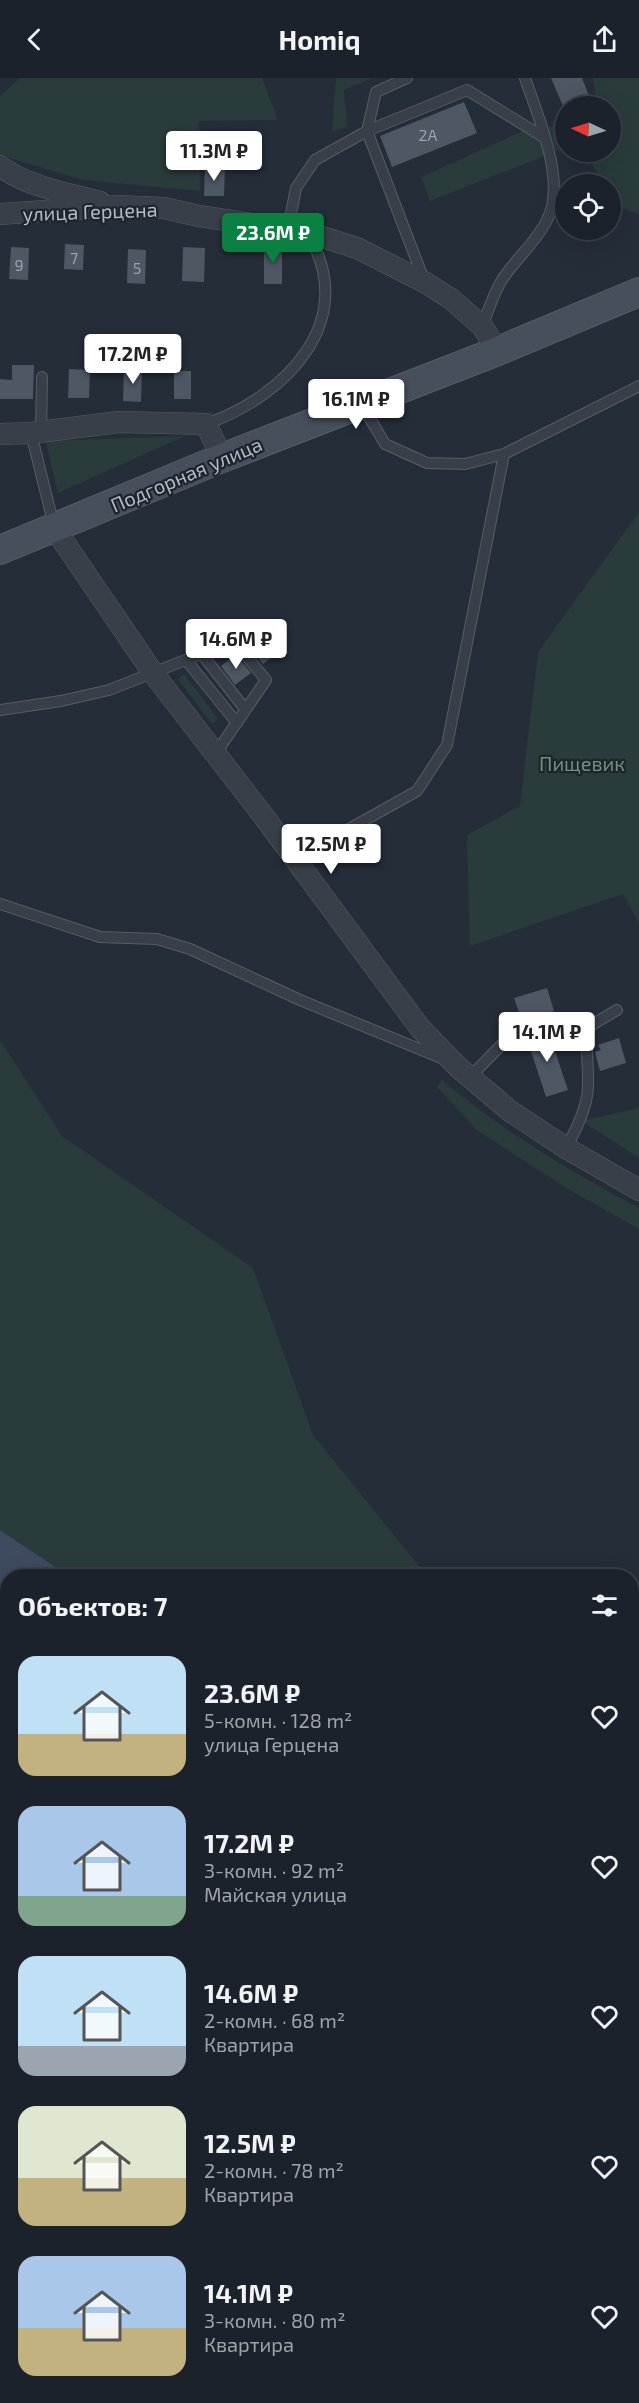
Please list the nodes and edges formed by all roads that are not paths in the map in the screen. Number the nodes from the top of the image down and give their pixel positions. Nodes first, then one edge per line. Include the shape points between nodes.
1 (407, 78) edge
2 (525, 78) edge
3 (367, 131) junction
4 (544, 138) junction
5 (0, 166) edge
6 (118, 206) junction
7 (0, 214) edge
8 (297, 230) junction
9 (426, 283) junction
10 (639, 291) edge
11 (482, 326) junction
12 (498, 351) junction
13 (42, 377) dead end
14 (639, 386) edge
15 (361, 403) junction
16 (206, 424) junction
17 (0, 427) edge
18 (36, 433) junction
19 (0, 434) edge
20 (504, 454) junction
21 (222, 459) junction
22 (55, 529) junction
23 (0, 550) edge
24 (201, 653) junction
25 (186, 660) junction
26 (153, 673) junction
27 (246, 709) junction
28 (0, 710) edge
29 (237, 723) junction
30 (216, 753) junction
31 (295, 859) junction
32 (0, 904) edge
33 (617, 1010) dead end
34 (552, 1021) dead end
35 (464, 1072) junction
36 (566, 1148) junction
37 (639, 1190) edge

1 - 3 lane via 376,92
2 - 4 lane
3 - 4 lane via 467,90
3 - 8 lane via 315,160 297,188
3 - 9 lane
4 - 11 lane via 555,182 548,220 501,283
5 - 6 street via 50,189
6 - 7 street, улица Герцена
6 - 8 street, улица Герцена via 164,208
8 - 9 street, улица Герцена via 357,248
8 - 16 lane via 316,249 323,277 322,312 313,343 290,373 253,403
9 - 11 street, улица Герцена
10 - 12 street, Подгорная улица
11 - 12 street, улица Герцена
12 - 15 street, Подгорная улица
13 - 18 lane
14 - 20 lane
15 - 20 lane via 385,444 427,463 465,464
15 - 21 street, Подгорная улица
16 - 18 street via 119,422
16 - 21 street
17 - 19 lane
18 - 19 street
18 - 22 lane
20 - 31 lane via 447,746 417,791
21 - 22 street, Подгорная улица
22 - 23 street, Подгорная улица
22 - 26 street
24 - 25 lane
24 - 27 lane
24 - 27 lane via 234,641 266,680
25 - 26 lane
25 - 29 lane
26 - 28 lane via 109,690
26 - 30 street
27 - 29 lane
29 - 30 lane
30 - 31 street
31 - 35 street via 393,994
32 - 35 lane via 100,938 157,939 190,949 300,1000 419,1048
33 - 36 lane via 590,1026 585,1042 587,1095
34 - 35 lane via 515,1031
35 - 36 street via 510,1111
36 - 37 street

